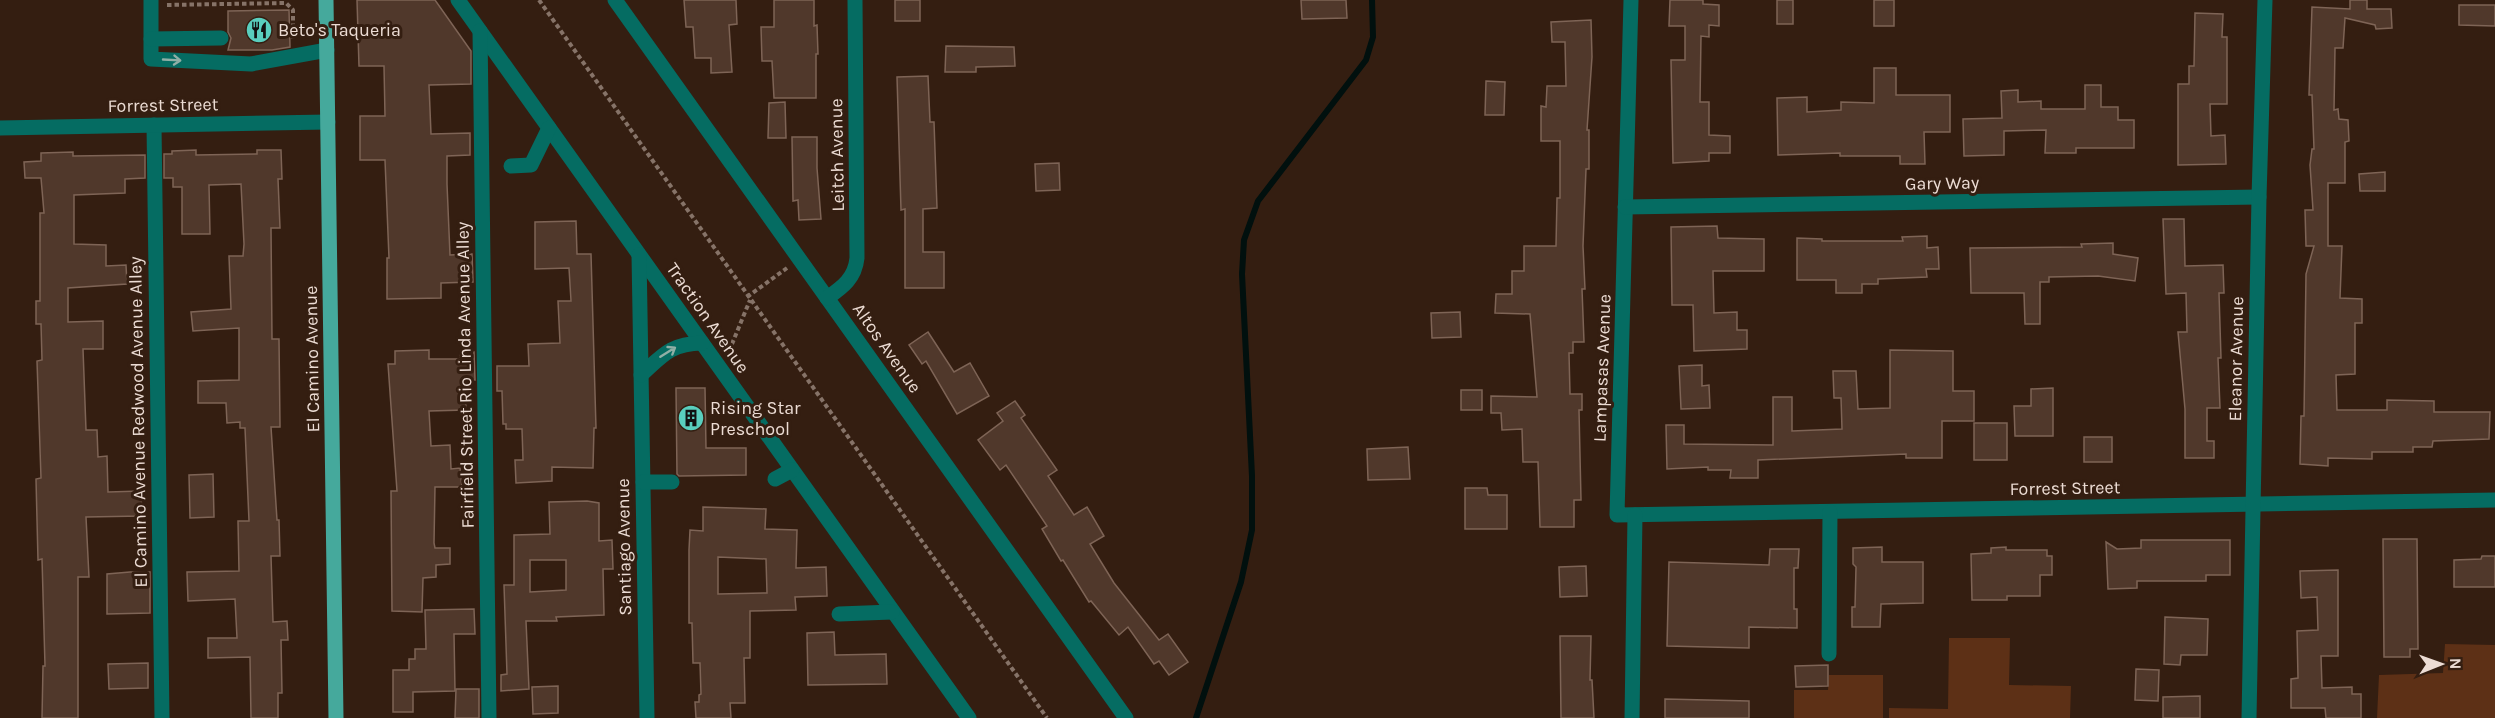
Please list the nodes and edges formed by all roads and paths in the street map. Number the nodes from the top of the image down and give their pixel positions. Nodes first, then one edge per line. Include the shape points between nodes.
1 (326, 0) edge
2 (458, 0) edge
3 (538, 0) edge
4 (615, 0) edge
5 (855, 0) edge
6 (1631, 0) edge
7 (2265, 0) edge
8 (158, 3) edge
9 (293, 30) junction
10 (302, 30) dead end
11 (480, 31) junction
12 (221, 38) dead end
13 (151, 39) junction
14 (293, 46) dead end
15 (327, 50) junction
16 (328, 122) junction
17 (154, 125) junction
18 (0, 128) edge
19 (549, 128) junction
20 (511, 166) dead end
21 (2259, 197) junction
22 (1625, 207) junction
23 (639, 255) junction
24 (782, 271) dead end
25 (748, 298) junction
26 (827, 298) junction
27 (702, 343) junction
28 (727, 350) dead end
29 (641, 375) junction
30 (792, 470) junction
31 (775, 479) dead end
32 (643, 482) junction
33 (672, 482) dead end
34 (2495, 501) edge
35 (2253, 505) junction
36 (1830, 512) junction
37 (1635, 515) junction
38 (892, 612) junction
39 (839, 614) dead end
40 (1829, 654) dead end
41 (955, 697) junction
42 (162, 718) edge
43 (336, 718) edge
44 (489, 718) edge
45 (647, 718) edge
46 (955, 718) edge
47 (969, 718) edge
48 (1047, 718) edge
49 (1126, 718) edge
50 (1632, 718) edge
51 (2250, 718) edge

1 - 15 main road, El Camino Avenue
2 - 11 street, Traction Avenue
3 - 25 path
4 - 26 street, Altos Avenue
5 - 26 street, Leitch Avenue via 857,258 847,285
6 - 22 street, Lampasas Avenue
7 - 21 street, Eleanor Avenue
8 - 9 path via 286,3 293,10
8 - 13 street
9 - 10 path
9 - 14 path
11 - 19 street, Traction Avenue
11 - 44 street, Fairfield Street Rio Linda Avenue Alley
12 - 13 street
13 -> 15 street via 151,59 251,64
15 - 16 main road, El Camino Avenue
16 - 17 street, Forrest Street
16 - 43 main road, El Camino Avenue
17 - 18 street, Forrest Street
17 - 42 street, El Camino Avenue Redwood Avenue Alley
19 - 20 street via 531,165
19 - 23 street, Traction Avenue
21 - 22 street, Gary Way
21 - 35 street, Eleanor Avenue
22 - 37 street, Lampasas Avenue via 1617,515
23 - 27 street, Traction Avenue
23 - 29 street, Santiago Avenue
24 - 25 path
25 - 28 path
25 - 48 path
26 - 49 street, Altos Avenue
29 -> 27 street via 667,350
27 - 30 street, Traction Avenue
29 - 32 street, Santiago Avenue
30 - 31 street
30 - 38 street, Traction Avenue
32 - 33 street
32 - 45 street, Santiago Avenue
34 - 35 street, Forrest Street
35 - 36 street, Forrest Street
35 - 51 street, Eleanor Avenue
36 - 37 street, Forrest Street
36 - 40 street
37 - 50 street
38 - 39 street
38 - 41 street, Traction Avenue
41 - 46 street
41 - 47 street, Traction Avenue

